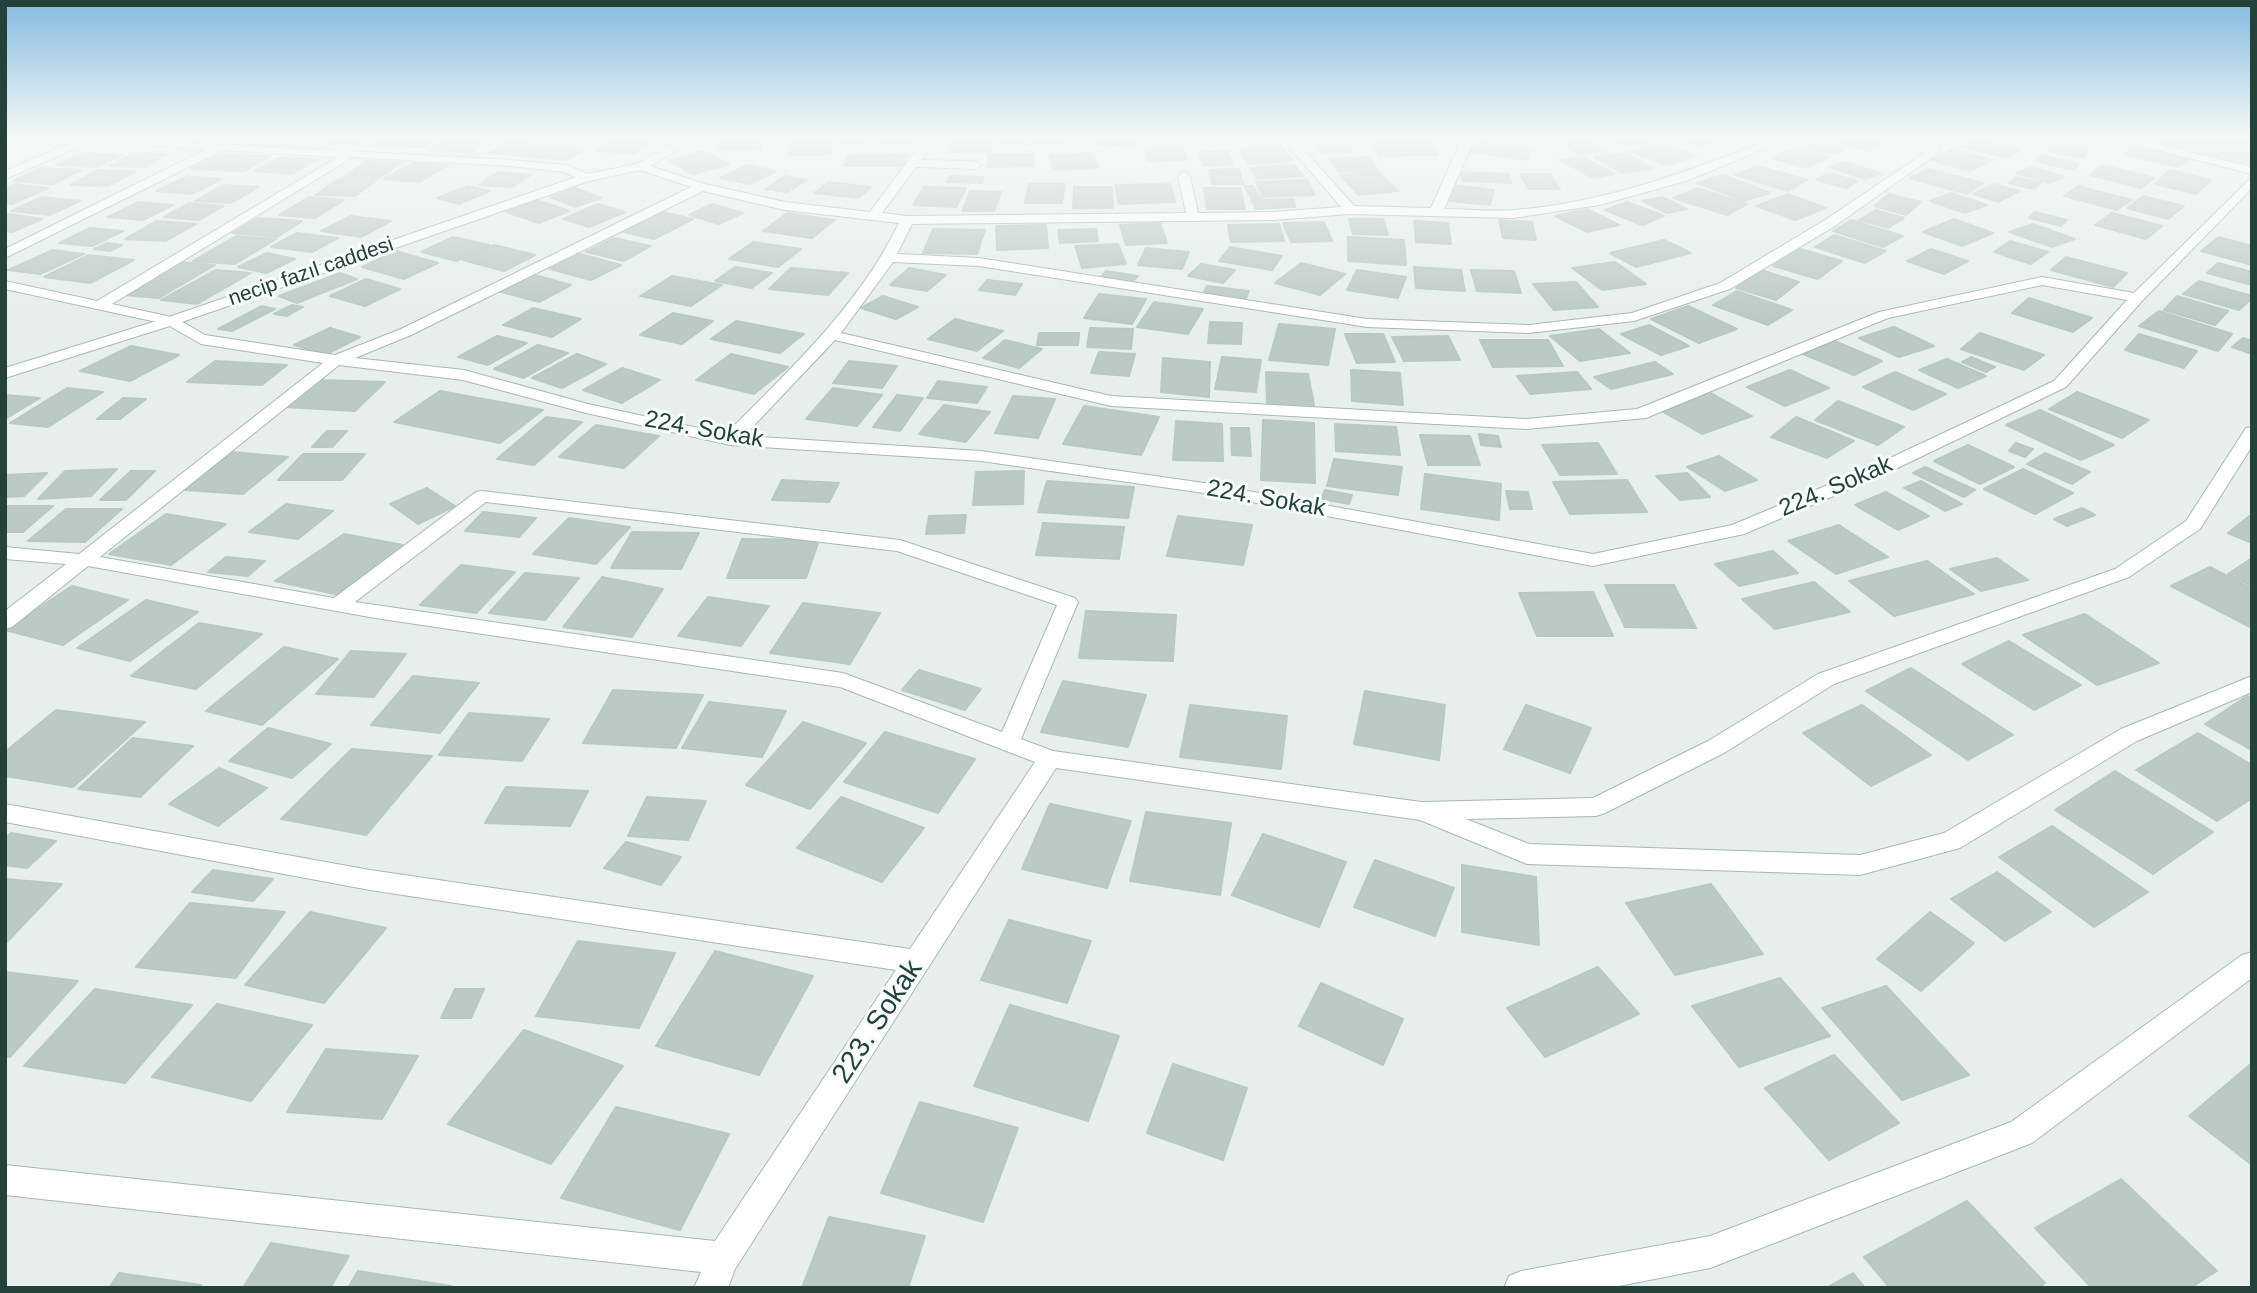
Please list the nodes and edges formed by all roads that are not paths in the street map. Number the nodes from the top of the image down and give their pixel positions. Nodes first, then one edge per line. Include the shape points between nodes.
1 (119, 197) edge
2 (278, 197) edge
3 (530, 197) edge
4 (681, 197) edge
5 (747, 197) edge
6 (888, 197) edge
7 (1189, 197) edge
8 (1339, 197) edge
9 (1442, 197) edge
10 (1613, 197) edge
11 (1867, 197) edge
12 (2236, 197) edge
13 (1350, 210) junction
14 (1436, 212) junction
15 (874, 216) junction
16 (1193, 217) junction
17 (907, 220) junction
18 (5, 254) edge
19 (890, 258) junction
20 (5, 285) edge
21 (2137, 298) junction
22 (100, 305) junction
23 (171, 321) junction
24 (832, 335) junction
25 (336, 360) junction
26 (5, 373) edge
27 (2252, 432) edge
28 (730, 440) junction
29 (5, 553) edge
30 (85, 560) junction
31 (338, 605) junction
32 (5, 622) edge
33 (2252, 683) edge
34 (1008, 744) junction
35 (1050, 759) junction
36 (1421, 811) junction
37 (5, 813) edge
38 (918, 962) junction
39 (2252, 963) edge
40 (5, 1180) edge
41 (723, 1258) junction
42 (711, 1288) edge
43 (1521, 1288) edge

1 - 18 street
2 - 22 street
3 - 23 street, necip fazıl caddesi
4 - 25 street via 406,332
5 - 15 street
6 - 15 street
7 - 16 street
8 - 13 street
9 - 14 street
10 - 14 street via 1513,214
11 - 19 street via 1725,286 1634,317 1530,329 1367,323 979,262
12 - 21 street, 224. Sokak
13 - 14 street
13 - 16 street
15 - 17 street
16 - 17 street
17 - 19 street
19 - 24 street
20 - 22 street
21 - 24 street via 2042,281 1884,315 1640,414 1526,424 1111,401
21 - 28 street, 224. Sokak via 2060,384 1877,471 1737,530 1593,559 1204,488 981,456
22 - 23 street
23 - 25 street, 224. Sokak via 201,339
23 - 26 street, necip fazıl caddesi
24 - 28 street
25 - 28 street, 224. Sokak via 464,375
25 - 30 street
27 - 36 street via 2193,525 2122,573 1826,679 1716,747 1596,807
29 - 30 street
30 - 31 street
30 - 32 street
31 - 34 street via 842,680
31 - 34 street via 482,496 900,545 1068,602
33 - 36 street via 2129,735 1951,841 1860,865 1527,854
34 - 35 street
35 - 36 street
35 - 38 street, 223. Sokak
37 - 38 street via 370,880
38 - 41 street, 223. Sokak
39 - 43 street via 2021,1133 1710,1252
40 - 41 street
41 - 42 street, 223. Sokak

